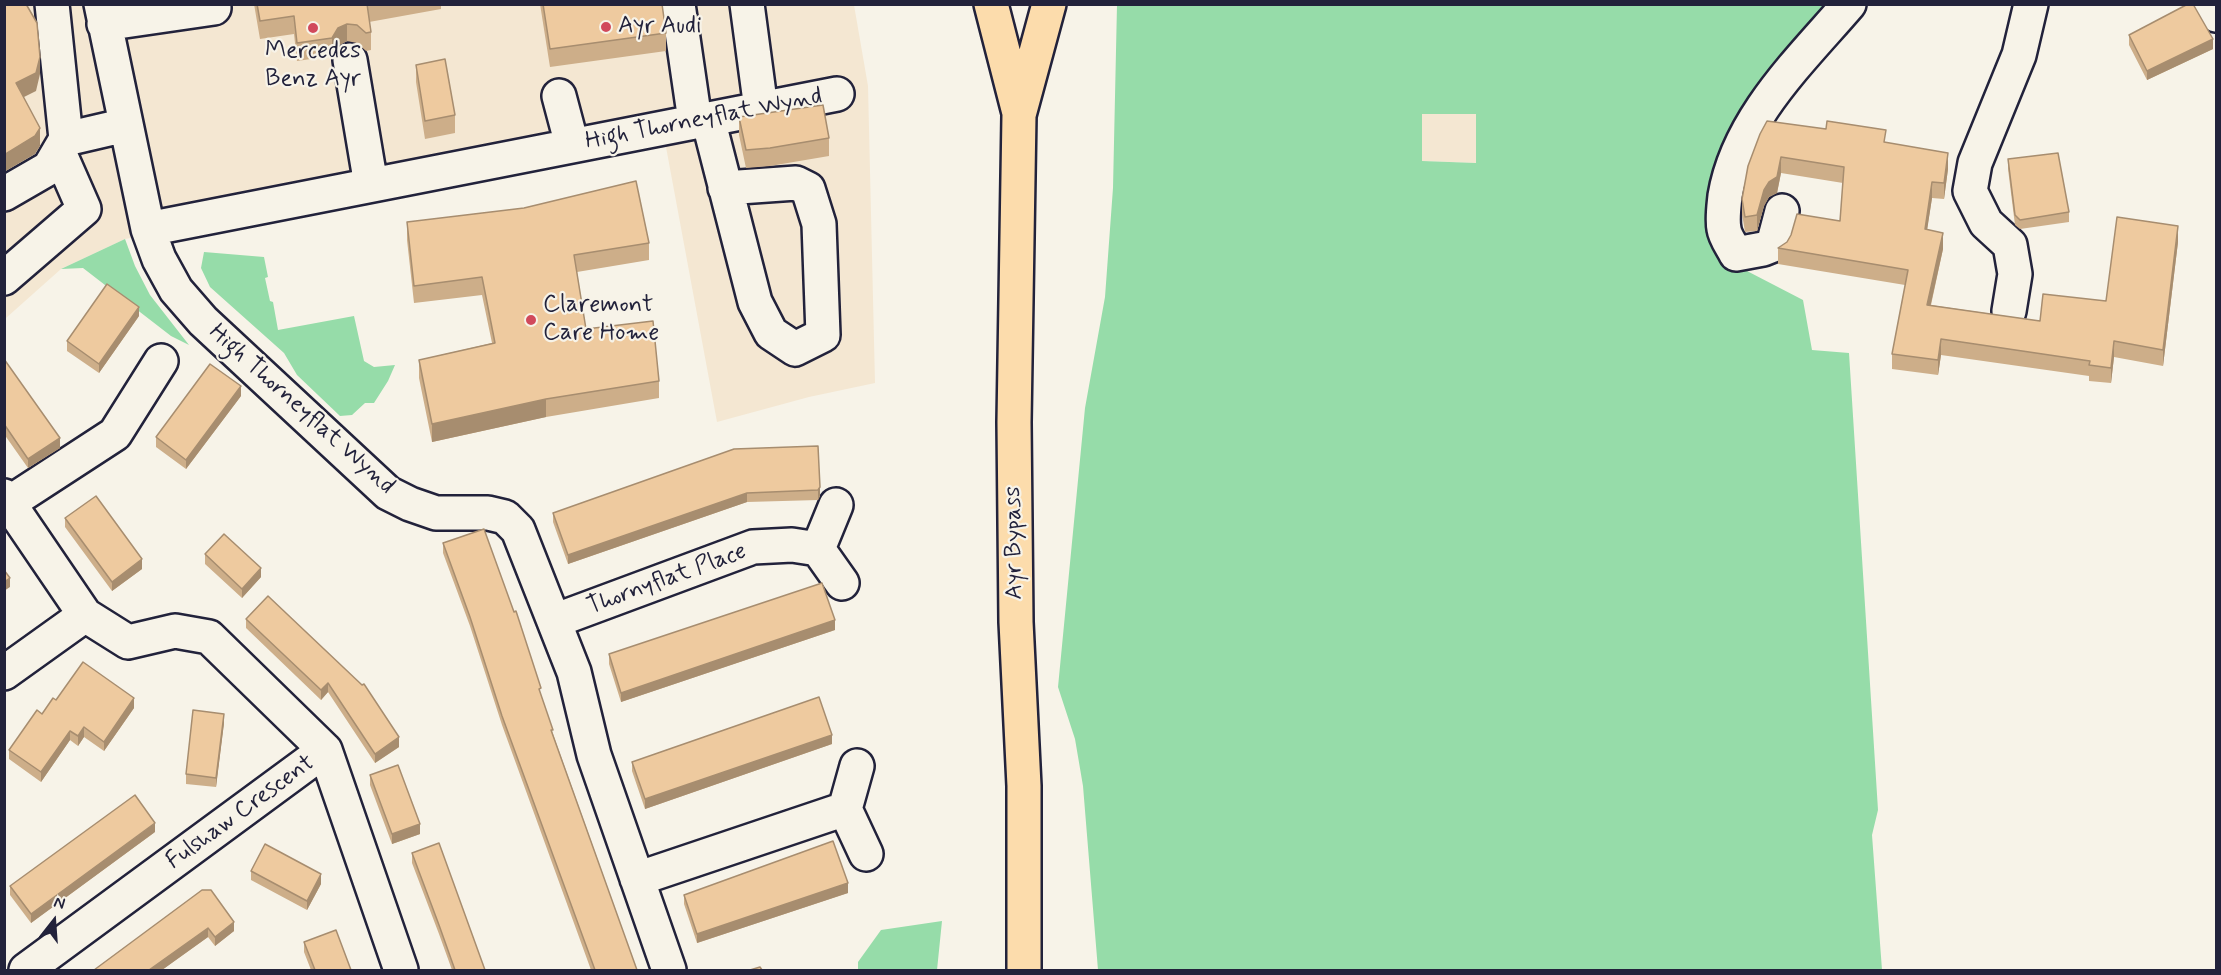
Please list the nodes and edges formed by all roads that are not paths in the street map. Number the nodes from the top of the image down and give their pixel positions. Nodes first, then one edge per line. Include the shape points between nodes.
1 (52, 4) edge
2 (213, 4) edge
3 (678, 4) edge
4 (747, 4) edge
5 (991, 4) edge
6 (1049, 4) edge
7 (1849, 4) edge
8 (2031, 4) edge
9 (2208, 4) edge
10 (103, 14) edge
11 (2217, 15) edge
12 (350, 60) dead end
13 (837, 94) dead end
14 (559, 96) dead end
15 (761, 109) junction
16 (1019, 115) junction
17 (701, 120) junction
18 (126, 125) junction
19 (63, 145) junction
20 (572, 145) junction
21 (371, 185) junction
22 (725, 188) junction
23 (4, 194) edge
24 (1782, 211) dead end
25 (148, 229) junction
26 (4, 278) edge
27 (2009, 311) dead end
28 (161, 361) dead end
29 (7, 500) edge
30 (836, 505) dead end
31 (818, 549) junction
32 (842, 583) dead end
33 (85, 615) junction
34 (554, 621) junction
35 (4, 673) edge
36 (326, 750) junction
37 (857, 766) dead end
38 (845, 809) junction
39 (866, 854) dead end
40 (637, 879) junction
41 (26, 970) edge
42 (401, 970) edge
43 (669, 970) edge
44 (1024, 970) edge

1 - 19 street
2 - 10 street via 214,8
3 - 17 street
4 - 15 street
5 - 16 highway, Ayr Bypass
6 - 16 highway, Ayr Bypass
7 - 24 street via 1787,76 1756,118 1737,153 1724,206 1724,229 1736,254 1773,245
8 - 27 street via 2019,55 1975,163 1970,191 1986,223 2010,245 2015,274
9 - 11 street
10 - 18 street, High Thorneyflat Wynd
12 - 21 street
13 - 15 street, High Thorneyflat Wynd
14 - 20 street, High Thorneyflat Wynd
15 - 17 street, High Thorneyflat Wynd
16 - 44 highway, Ayr Bypass via 1014,434 1016,622 1024,786
17 - 20 street, High Thorneyflat Wynd
17 - 22 street
18 - 19 street
18 - 25 street, High Thorneyflat Wynd
19 - 23 street via 49,168
19 - 26 street via 84,209
20 - 21 street, High Thorneyflat Wynd
21 - 25 street, High Thorneyflat Wynd
22 - 22 street via 755,302 771,333 795,349 824,335 819,225 808,189 796,183
25 - 34 street, High Thorneyflat Wynd via 176,290 203,321 388,493 436,513 488,513 505,517 518,530
28 - 29 street via 115,434
29 - 33 street
30 - 31 street
31 - 32 street
31 - 34 street, Thornyflat Place via 792,545 753,547
33 - 35 street
33 - 36 street via 128,642 175,631 209,637
34 - 40 street via 574,672 594,755
36 - 41 street, Fulshaw Crescent
36 - 42 street, Fulshaw Crescent
37 - 38 street
38 - 39 street
38 - 40 street
40 - 43 street

